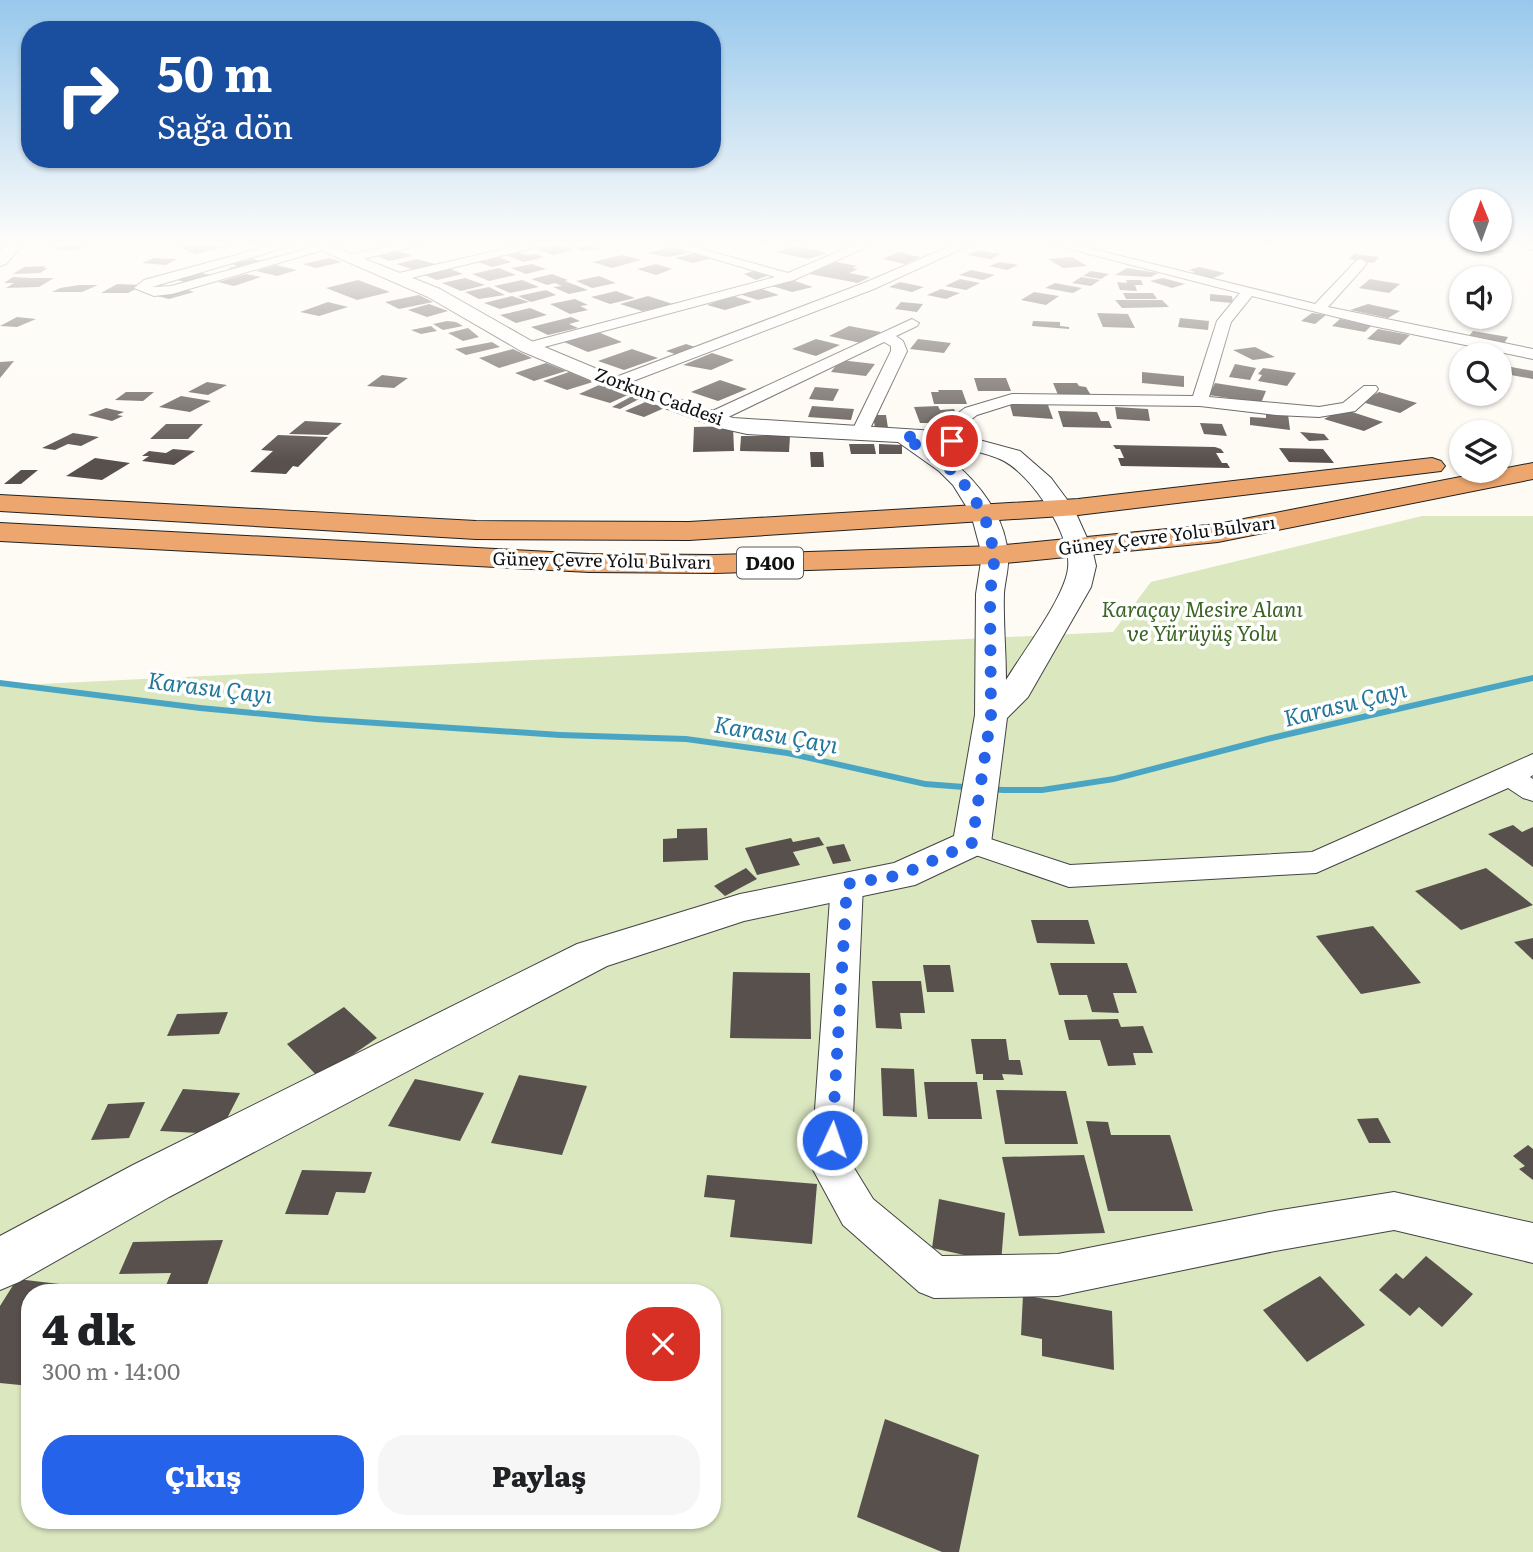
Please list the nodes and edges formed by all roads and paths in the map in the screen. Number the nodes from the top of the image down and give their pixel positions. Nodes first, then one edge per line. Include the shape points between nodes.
1 (477, 317) edge
2 (637, 317) edge
3 (786, 317) edge
4 (1227, 317) edge
5 (1358, 317) edge
6 (912, 323) dead end
7 (885, 336) junction
8 (528, 347) junction
9 (1533, 354) edge
10 (614, 383) junction
11 (1370, 389) dead end
12 (1200, 401) junction
13 (714, 418) junction
14 (860, 433) junction
15 (903, 436) junction
16 (936, 438) junction
17 (1449, 463) edge
18 (1533, 471) edge
19 (0, 503) edge
20 (1062, 509) junction
21 (984, 514) junction
22 (0, 533) edge
23 (1079, 549) junction
24 (995, 555) junction
25 (991, 715) junction
26 (1525, 777) edge
27 (972, 843) junction
28 (847, 884) junction
29 (1533, 1243) edge
30 (0, 1264) edge

1 - 8 street, Zorkun Caddesi
2 - 8 street
3 - 10 street
4 - 12 street
5 - 9 street
6 - 7 street
7 - 13 street
7 - 14 street via 898,344 899,351
8 - 10 street, Zorkun Caddesi
10 - 13 street, Zorkun Caddesi
11 - 12 street via 1349,407 1333,410
12 - 16 street via 1012,398 984,403
13 - 14 street, Zorkun Caddesi via 747,426
14 - 15 street, Zorkun Caddesi
15 - 16 street, Zorkun Caddesi
15 - 21 street via 947,466
16 - 20 street, Zorkun Caddesi via 1012,456 1043,483
17 - 20 highway, Güney Çevre Yolu Bulvarı / D400
18 - 23 highway, Güney Çevre Yolu Bulvarı / D400 via 1218,533
19 - 21 highway, Güney Çevre Yolu Bulvarı / D400 via 476,530 613,532 774,528
20 - 21 highway, Güney Çevre Yolu Bulvarı / D400
20 - 23 street, Zorkun Caddesi
21 - 24 street
22 - 24 highway, Güney Çevre Yolu Bulvarı / D400 via 589,563 715,565
23 - 24 highway, Güney Çevre Yolu Bulvarı / D400
23 - 25 street via 1082,566 1077,587 1012,697
24 - 25 street via 990,594
25 - 27 street
26 - 27 street via 1316,862 1069,876
27 - 28 street via 901,875
28 - 29 street via 831,1166 858,1212 934,1277 1058,1275 1394,1211
28 - 30 street via 740,908 592,955 151,1181

